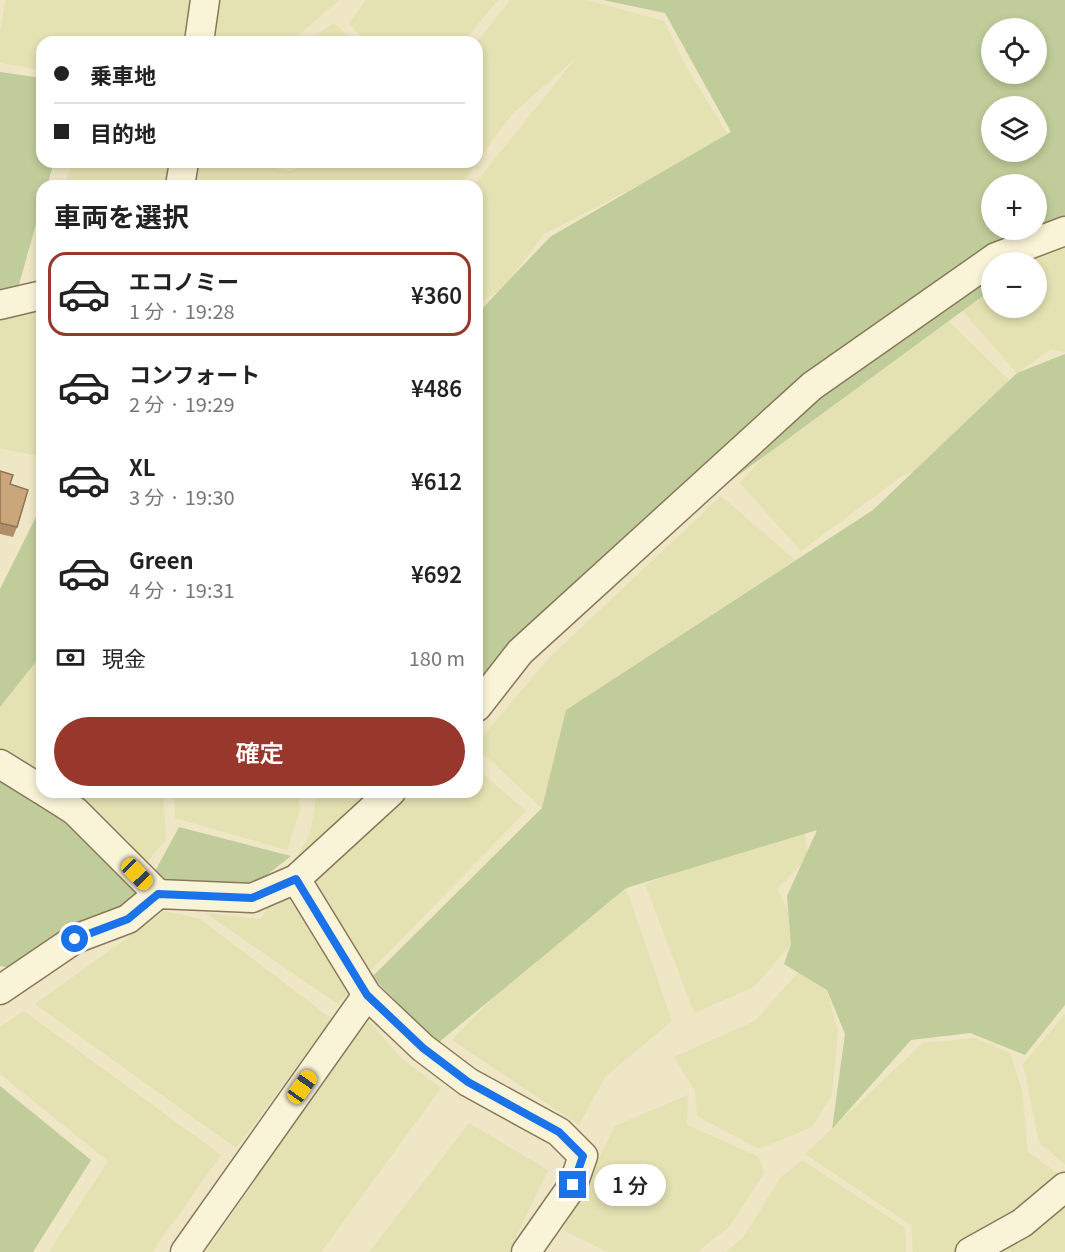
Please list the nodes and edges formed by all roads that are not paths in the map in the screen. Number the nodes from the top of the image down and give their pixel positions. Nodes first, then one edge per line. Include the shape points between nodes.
1 (205, 0) edge
2 (200, 36) edge
3 (1065, 231) edge
4 (36, 296) edge
5 (0, 305) edge
6 (483, 699) edge
7 (0, 764) edge
8 (36, 787) edge
9 (54, 798) edge
10 (385, 798) edge
11 (296, 879) junction
12 (158, 894) junction
13 (0, 990) edge
14 (367, 995) junction
15 (1065, 1187) edge
16 (184, 1252) edge
17 (526, 1252) edge
18 (970, 1252) edge

1 - 2 street
3 - 6 street via 996,257 812,386 519,652
4 - 5 street
7 - 8 street
9 - 12 street via 75,811
10 - 11 street
11 - 12 street via 252,898
11 - 14 street
12 - 13 street via 128,919 75,939
14 - 16 street
14 - 17 street via 423,1048 468,1082 559,1132 583,1156 573,1185
15 - 18 street via 1022,1223

